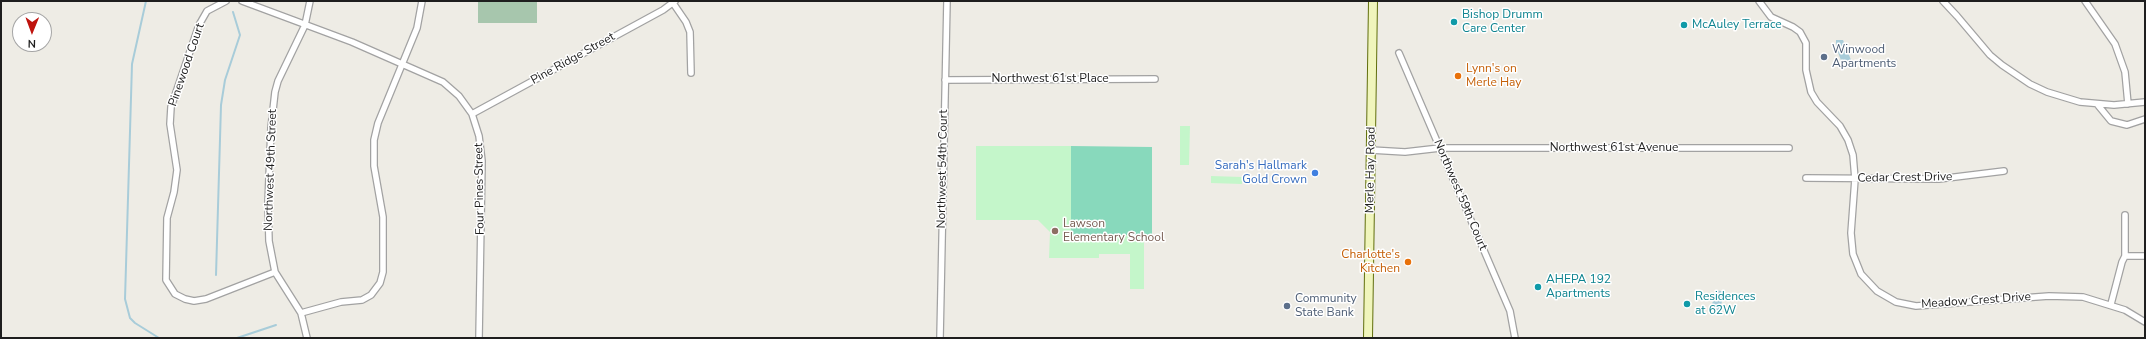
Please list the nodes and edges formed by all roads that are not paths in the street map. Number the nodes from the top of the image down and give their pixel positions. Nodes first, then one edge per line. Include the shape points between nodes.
1 (226, 1) edge
2 (242, 1) edge
3 (310, 1) edge
4 (422, 1) edge
5 (947, 1) edge
6 (1373, 1) edge
7 (1759, 1) edge
8 (1943, 1) edge
9 (2085, 1) edge
10 (674, 2) edge
11 (305, 25) junction
12 (1399, 53) dead end
13 (402, 64) junction
14 (691, 73) dead end
15 (1155, 78) dead end
16 (945, 80) junction
17 (2145, 102) edge
18 (2097, 104) junction
19 (2128, 104) junction
20 (472, 114) junction
21 (2145, 119) edge
22 (1440, 148) junction
23 (1789, 148) dead end
24 (1371, 150) junction
25 (2004, 171) dead end
26 (1806, 178) dead end
27 (1855, 179) junction
28 (2125, 215) dead end
29 (2125, 256) junction
30 (2145, 256) edge
31 (275, 272) junction
32 (2111, 304) junction
33 (302, 313) junction
34 (2145, 322) edge
35 (307, 338) edge
36 (478, 338) edge
37 (940, 338) edge
38 (1368, 338) edge
39 (1515, 338) edge

1 - 31 street, Pinewood Court via 207,11 199,25 171,107 170,124 177,170 167,218 166,280 176,294 194,301 206,299
2 - 11 street
3 - 11 street, Northwest 49th Street
4 - 13 street via 417,28
5 - 16 street, Northwest 54th Court
6 - 24 main road, Merle Hay Road
7 - 27 street, Meadow Crest Drive via 1771,17 1800,32 1806,43 1806,70 1811,92 1840,126 1848,140 1853,155
8 - 18 street via 1990,55 2015,75 2063,98
9 - 19 street via 2115,44 2125,72
10 - 14 street via 690,32
10 - 20 street, Pine Ridge Street
11 - 13 street, Four Pines Street
11 - 31 street, Northwest 49th Street via 278,81 272,107 268,203 269,241
12 - 22 street, Northwest 59th Court
13 - 20 street, Four Pines Street via 443,82 459,96
13 - 33 street via 378,123 373,149 383,217 383,272 380,283 371,295 362,300 341,302
15 - 16 street, Northwest 61st Place
16 - 37 street, Northwest 54th Court
17 - 19 street
18 - 19 street
18 - 21 street via 2111,121 2127,125
20 - 36 street, Four Pines Street via 479,136 482,161
22 - 23 street, Northwest 61st Avenue
22 - 24 street, Northwest 61st Avenue via 1404,152
22 - 39 street, Northwest 59th Court via 1510,310
24 - 38 main road, Merle Hay Road
25 - 27 street, Cedar Crest Drive via 1939,179
26 - 27 street, Cedar Crest Drive
27 - 32 street, Meadow Crest Drive via 1851,233 1853,254 1859,270 1868,283 1896,302 1916,306 2066,295
28 - 29 street
29 - 30 street
29 - 32 street
31 - 33 street, Northwest 49th Street
32 - 34 street, Meadow Crest Drive
33 - 35 street, Northwest 49th Street

